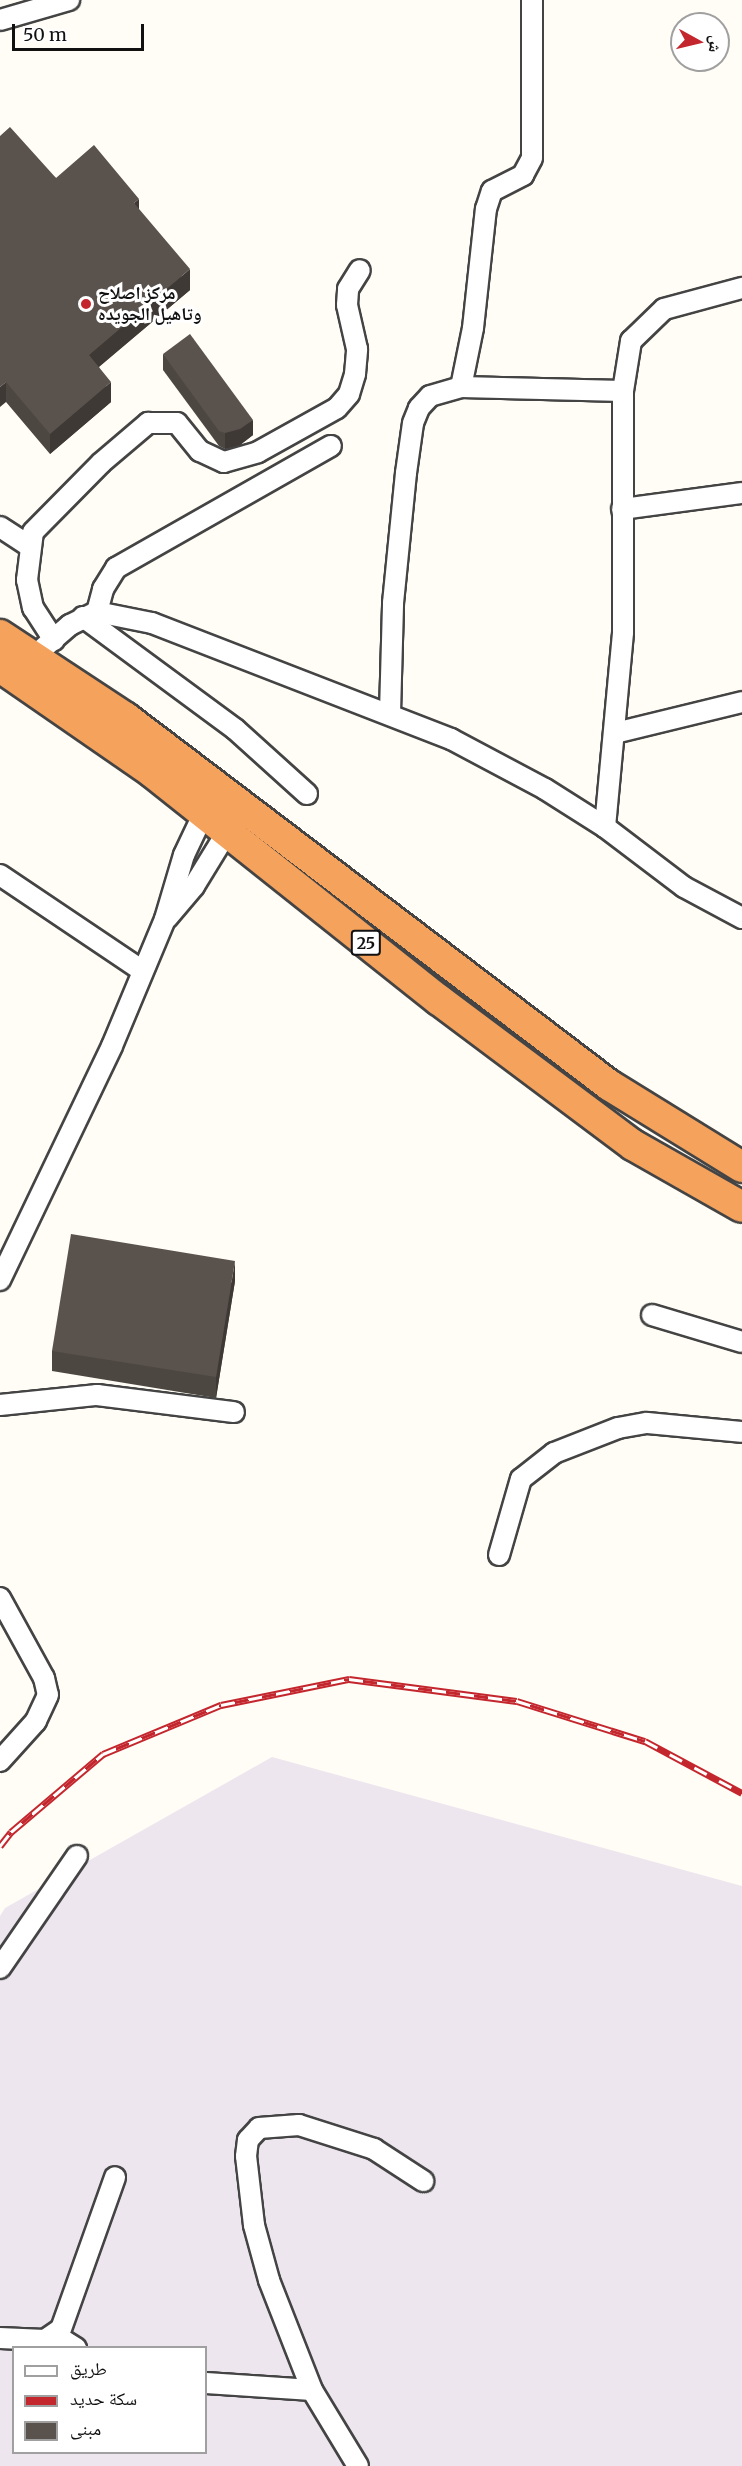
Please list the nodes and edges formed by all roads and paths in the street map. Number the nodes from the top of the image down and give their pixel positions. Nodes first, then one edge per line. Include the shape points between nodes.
1 (69, 0) edge
2 (532, 0) edge
3 (0, 20) edge
4 (360, 270) dead end
5 (742, 288) edge
6 (461, 387) junction
7 (623, 391) junction
8 (331, 446) dead end
9 (742, 493) edge
10 (622, 509) junction
11 (0, 526) edge
12 (29, 546) junction
13 (90, 614) junction
14 (0, 635) edge
15 (44, 649) junction
16 (0, 667) edge
17 (742, 702) edge
18 (390, 713) junction
19 (615, 733) junction
20 (216, 785) junction
21 (307, 794) dead end
22 (243, 806) junction
23 (203, 813) junction
24 (604, 827) junction
25 (226, 833) junction
26 (0, 875) edge
27 (742, 918) edge
28 (165, 920) junction
29 (143, 971) junction
30 (742, 1167) edge
31 (742, 1207) edge
32 (0, 1280) edge
33 (651, 1315) dead end
34 (742, 1342) edge
35 (0, 1405) edge
36 (234, 1412) dead end
37 (742, 1432) edge
38 (499, 1554) dead end
39 (0, 1598) edge
40 (0, 1761) edge
41 (76, 1856) dead end
42 (0, 1968) edge
43 (115, 2177) dead end
44 (423, 2181) dead end
45 (55, 2335) junction
46 (0, 2338) edge
47 (73, 2346) edge
48 (207, 2383) edge
49 (312, 2390) junction
50 (358, 2466) edge

1 - 3 street
2 - 6 street via 532,158 523,175 492,191 486,209 473,328
4 - 12 street via 348,290 346,305 357,349 355,374 349,394 337,408 258,452 224,462 200,451 177,423 148,423 33,532
5 - 7 street via 664,309 631,341
6 - 7 street
6 - 18 street via 430,396 413,423 393,603
7 - 10 street
8 - 13 street via 116,568
9 - 10 street
10 - 19 street via 622,632
11 - 12 street
12 - 15 street via 27,580
13 - 15 street
13 - 18 street via 152,623
13 - 21 street via 235,729
14 - 15 highway, 25
15 - 20 highway, 25 via 126,718
16 - 23 highway, 25 via 152,772
17 - 19 street
18 - 24 street via 545,789
19 - 24 street
20 - 22 highway, 25
20 - 23 street
22 - 25 street
22 - 30 highway, 25 via 609,1085
23 - 25 highway, 25
23 - 28 street via 184,855
24 - 27 street via 684,887
25 - 28 street via 182,903
25 - 31 highway, 25 via 474,1027 633,1145
26 - 29 street
28 - 29 street
29 - 32 street
33 - 34 street
35 - 36 street via 107,1395
37 - 38 street via 647,1423 618,1428 554,1453 521,1479
39 - 40 street via 44,1678 48,1695 36,1721
41 - 42 street
43 - 45 street via 65,2319
44 - 49 street via 374,2149 299,2125 259,2128 248,2140 246,2156 254,2225 269,2280
45 - 46 street via 45,2340
45 - 47 street
48 - 49 street
49 - 50 street

